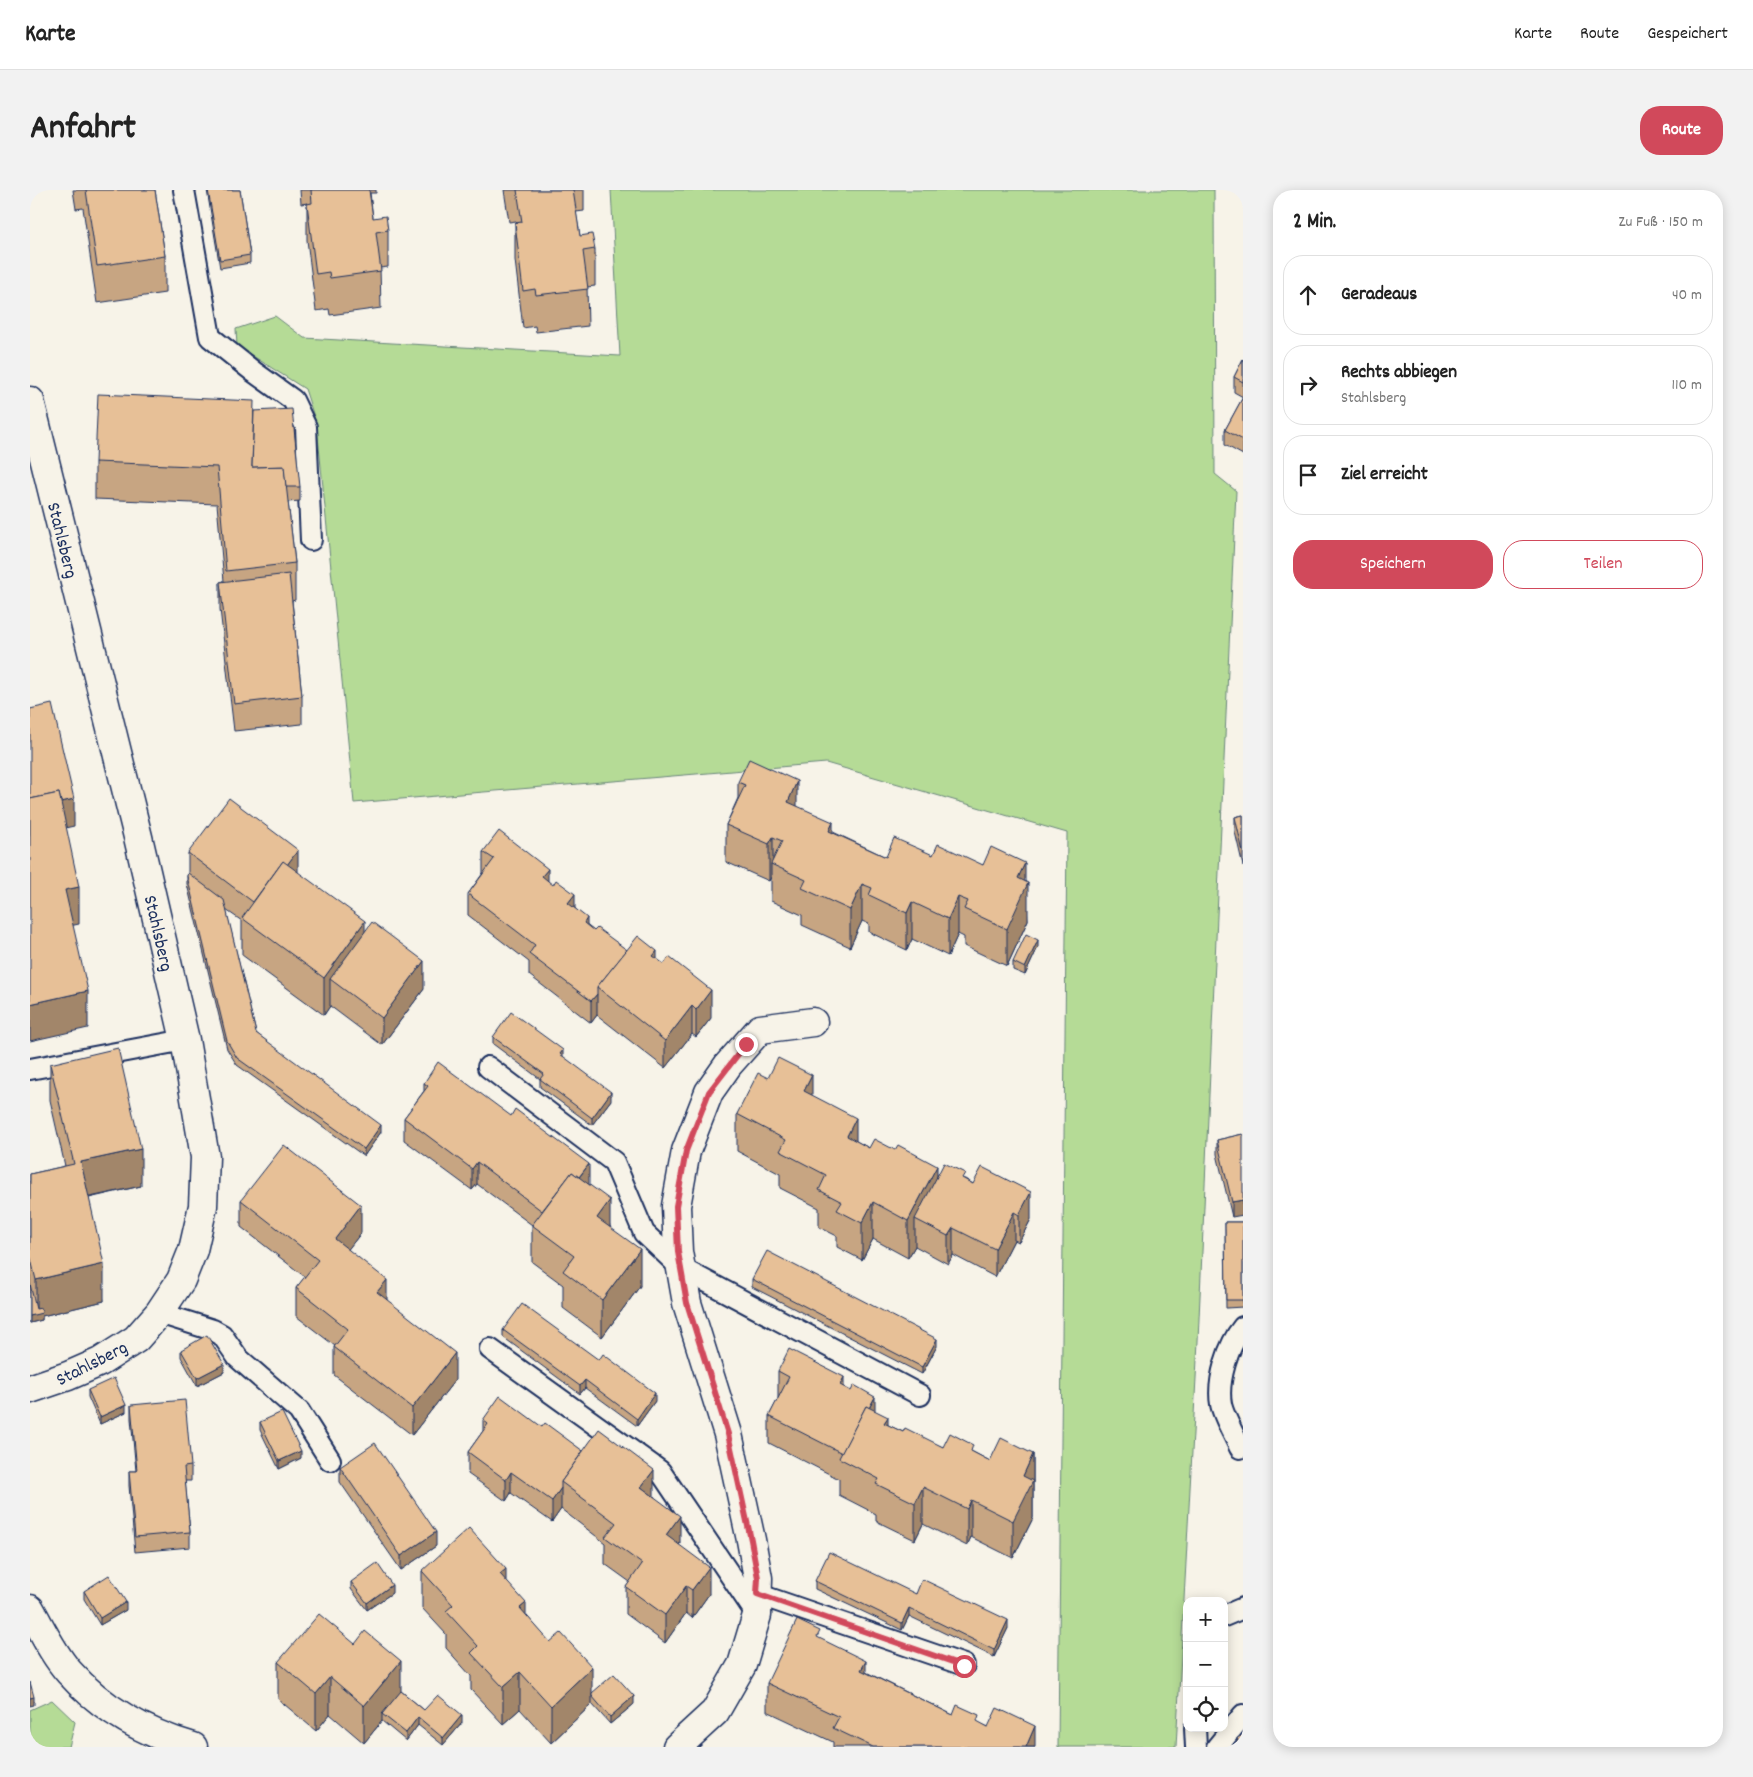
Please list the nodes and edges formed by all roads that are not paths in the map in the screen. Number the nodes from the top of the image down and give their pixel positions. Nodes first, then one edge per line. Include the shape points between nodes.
1 (184, 190) edge
2 (30, 401) edge
3 (311, 540) dead end
4 (813, 1022) dead end
5 (185, 1040) junction
6 (488, 1067) dead end
7 (30, 1070) edge
8 (681, 1268) junction
9 (159, 1313) junction
10 (1243, 1327) edge
11 (490, 1348) dead end
12 (30, 1389) edge
13 (920, 1395) dead end
14 (1240, 1448) dead end
15 (330, 1460) dead end
16 (757, 1605) junction
17 (1243, 1608) edge
18 (30, 1609) edge
19 (1228, 1614) edge
20 (964, 1666) dead end
21 (1243, 1714) edge
22 (1196, 1732) edge
23 (193, 1747) edge
24 (677, 1747) edge
25 (1196, 1747) edge
26 (1217, 1747) edge

1 - 3 lane via 210,337 293,400 306,427
2 - 5 street, Stahlsberg
4 - 8 street via 760,1029 709,1092 686,1151 676,1206
5 - 7 lane
5 - 9 street, Stahlsberg via 205,1158 203,1206 193,1250 181,1280
6 - 8 lane via 614,1162 644,1233
8 - 13 lane
8 - 16 street via 687,1303 728,1434 758,1578
9 - 12 street, Stahlsberg via 136,1339 100,1362
9 - 15 lane via 222,1335 242,1362 299,1411
10 - 14 lane via 1222,1371 1221,1405
11 - 16 lane via 660,1472
16 - 20 lane
16 - 24 street via 742,1664 715,1712
17 - 19 lane
18 - 23 street via 68,1671 92,1694 145,1730
21 - 26 lane
22 - 25 lane

